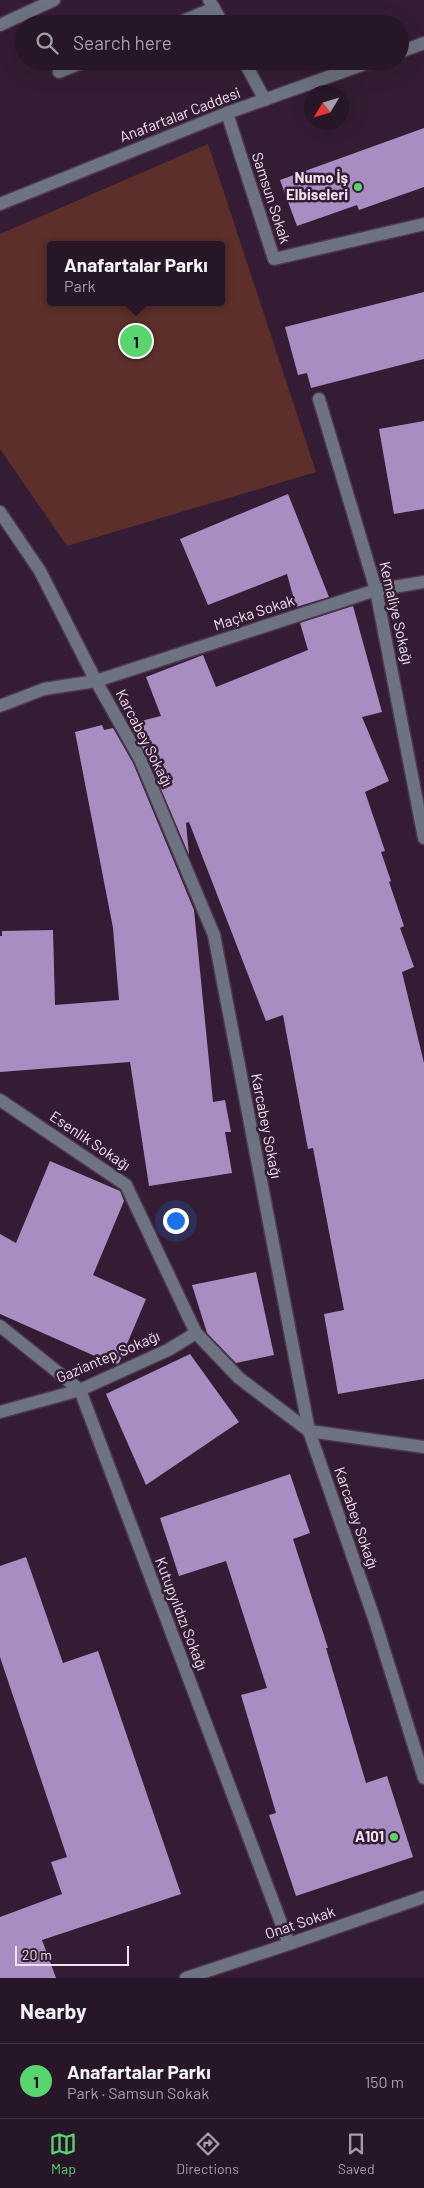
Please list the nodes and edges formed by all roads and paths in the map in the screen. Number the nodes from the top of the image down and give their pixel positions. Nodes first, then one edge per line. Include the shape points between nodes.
1 (54, 0) edge
2 (212, 4) edge
3 (22, 15) edge
4 (192, 15) edge
5 (218, 15) edge
6 (15, 18) edge
7 (0, 25) edge
8 (424, 43) edge
9 (409, 49) edge
10 (65, 70) edge
11 (249, 70) edge
12 (348, 70) edge
13 (60, 72) dead end
14 (265, 100) junction
15 (227, 113) junction
16 (0, 204) edge
17 (424, 224) edge
18 (319, 399) dead end
19 (0, 512) edge
20 (424, 582) edge
21 (376, 590) junction
22 (96, 682) junction
23 (0, 706) edge
24 (424, 838) edge
25 (0, 1100) edge
26 (0, 1326) edge
27 (196, 1333) junction
28 (80, 1390) junction
29 (0, 1412) edge
30 (309, 1431) junction
31 (424, 1446) edge
32 (424, 1778) edge
33 (424, 1897) edge
34 (289, 1944) junction
35 (186, 1978) edge

1 - 3 street
2 - 4 street
2 - 5 street
6 - 7 street
8 - 9 street
10 - 13 street
11 - 14 street
12 - 14 street, Anafartalar Caddesi
14 - 15 street, Anafartalar Caddesi
15 - 16 street, Anafartalar Caddesi
15 - 17 street, Samsun Sokak via 274,259
18 - 21 street, Kemaliye Sokağı
19 - 22 street, Karcabey Sokağı via 40,571
20 - 21 street, Maçka Sokak
21 - 22 street, Maçka Sokak
21 - 24 street, Kemaliye Sokağı
22 - 23 street, Maçka Sokak via 44,689
22 - 30 street, Karcabey Sokağı via 140,759 214,935
25 - 27 street, Esenlik Sokağı via 126,1185
26 - 28 street
27 - 28 street, Gaziantep Sokağı via 168,1350
27 - 30 street, Esenlik Sokağı via 239,1378
28 - 29 street, Gaziantep Sokağı
28 - 34 street, Kutupyıldızı Sokağı
30 - 31 street
30 - 32 street, Karcabey Sokağı via 374,1618
33 - 34 street, Onat Sokak
34 - 35 street, Onat Sokak

